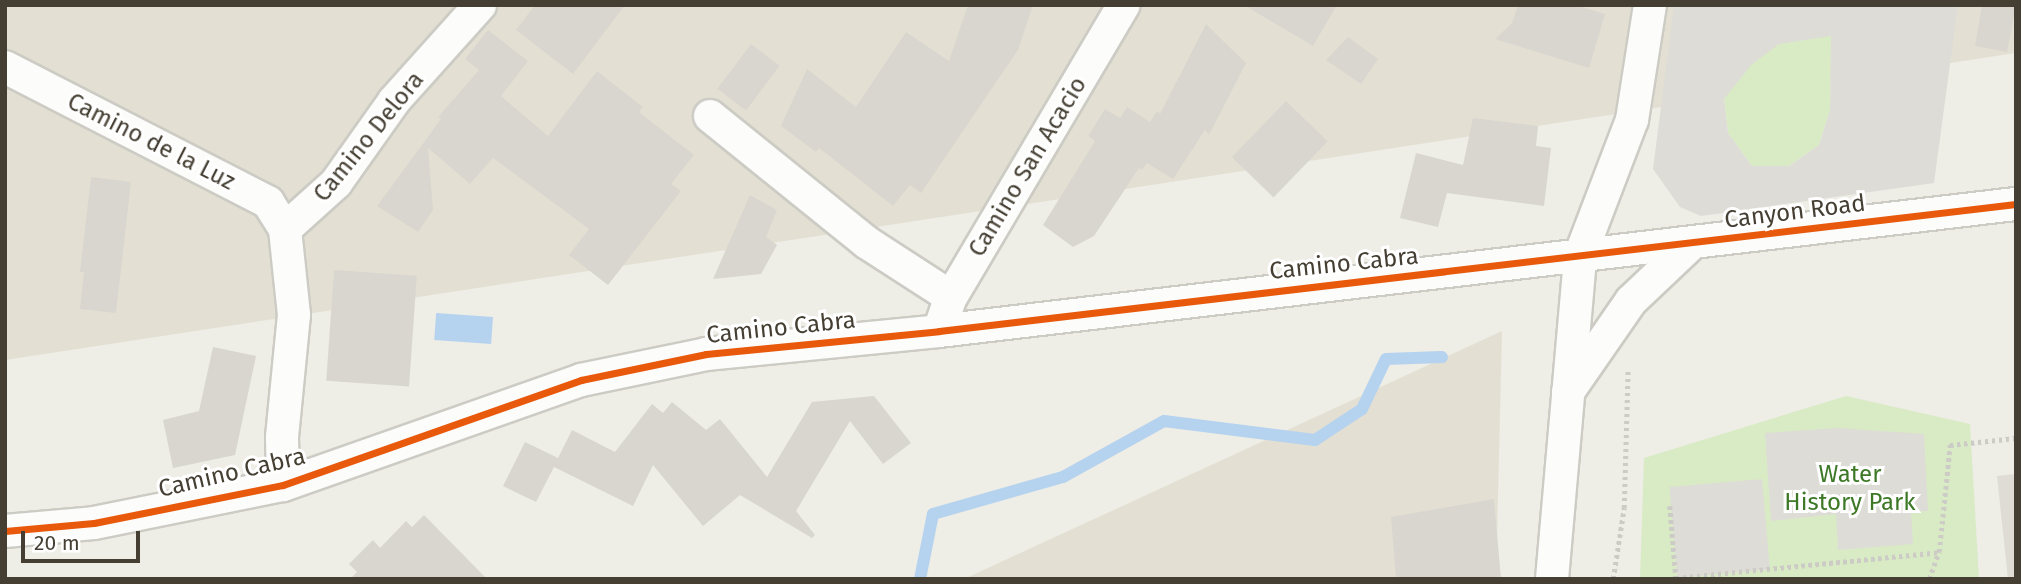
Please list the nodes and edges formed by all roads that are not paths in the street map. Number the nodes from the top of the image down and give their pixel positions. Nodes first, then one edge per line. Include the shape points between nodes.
1 (480, 5) edge
2 (1124, 5) edge
3 (1650, 5) edge
4 (5, 67) edge
5 (710, 116) dead end
6 (2016, 204) edge
7 (285, 229) junction
8 (1691, 244) junction
9 (1580, 256) junction
10 (951, 297) junction
11 (939, 331) junction
12 (1567, 393) junction
13 (283, 485) junction
14 (5, 531) edge
15 (1552, 579) edge

1 - 7 street, Camino Delora via 394,101 336,183
2 - 10 street, Camino San Acacio
3 - 9 street via 1632,120
4 - 7 street, Camino de la Luz via 268,202
5 - 10 street via 866,242
6 - 8 street, Canyon Road
7 - 13 street via 294,315 282,437
8 - 9 street, Canyon Road
8 - 12 street via 1631,300
9 - 11 street, Camino Cabra
9 - 12 street
10 - 11 street, Camino San Acacio
11 - 13 street, Camino Cabra via 706,354 581,380
12 - 15 street
13 - 14 street, Camino Cabra via 94,523

